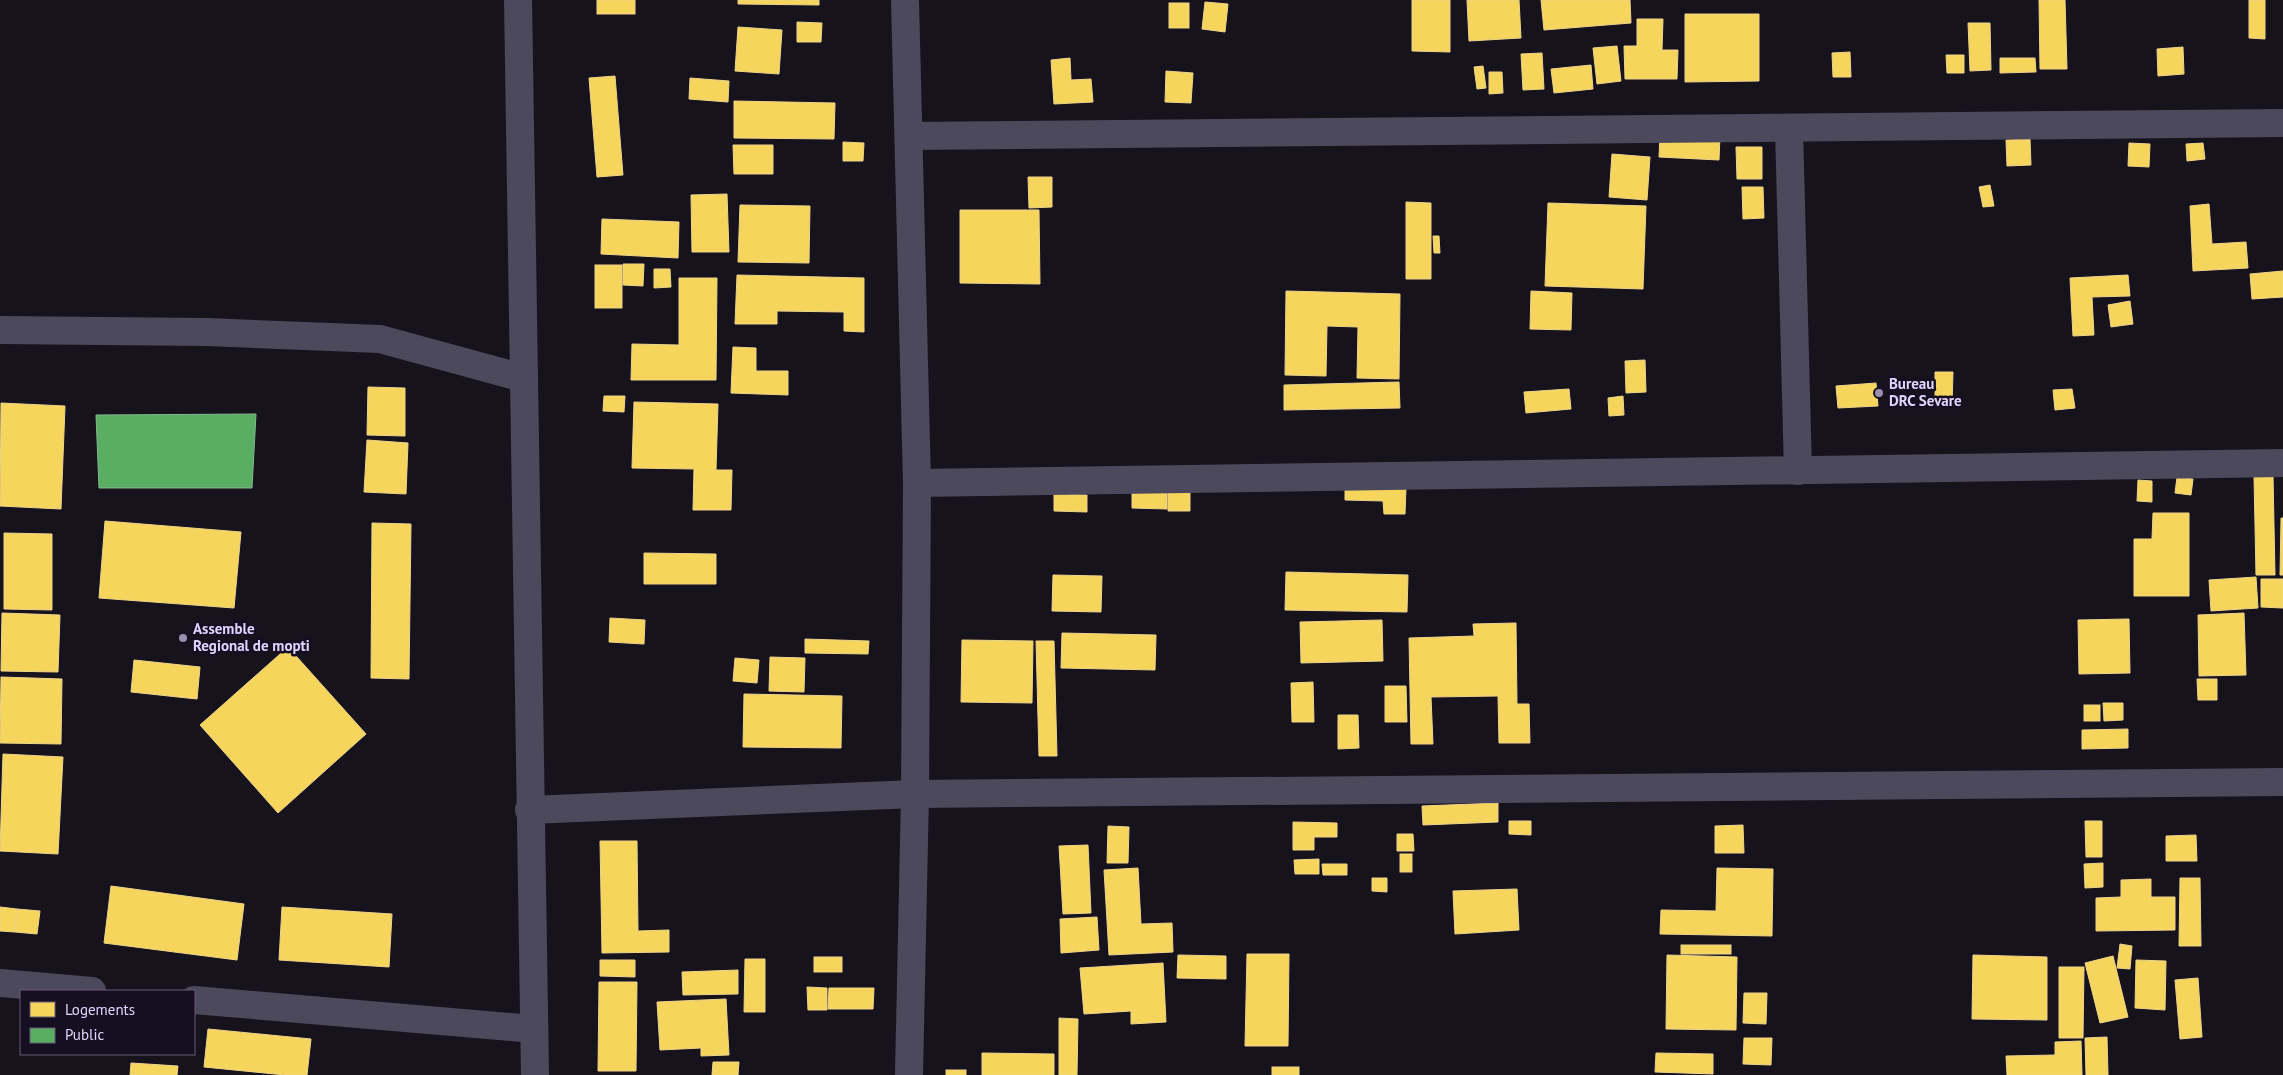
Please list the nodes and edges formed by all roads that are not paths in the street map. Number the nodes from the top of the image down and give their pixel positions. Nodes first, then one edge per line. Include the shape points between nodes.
1 (518, 0) edge
2 (905, 0) edge
3 (2283, 123) edge
4 (1789, 128) junction
5 (909, 136) junction
6 (0, 330) edge
7 (523, 378) junction
8 (2283, 463) edge
9 (1798, 470) junction
10 (917, 483) junction
11 (2283, 782) edge
12 (915, 794) junction
13 (529, 810) junction
14 (0, 983) edge
15 (80, 990) edge
16 (195, 1000) edge
17 (534, 1029) junction
18 (535, 1075) edge
19 (909, 1075) edge

1 - 7 street
2 - 5 street
3 - 4 street
4 - 5 street
4 - 9 street
5 - 10 street
6 - 7 street via 207,332 380,339
7 - 13 street
8 - 9 street
9 - 10 street
10 - 12 street
11 - 12 street
12 - 13 street
12 - 19 street
13 - 17 street
14 - 15 street
16 - 17 street
17 - 18 street

